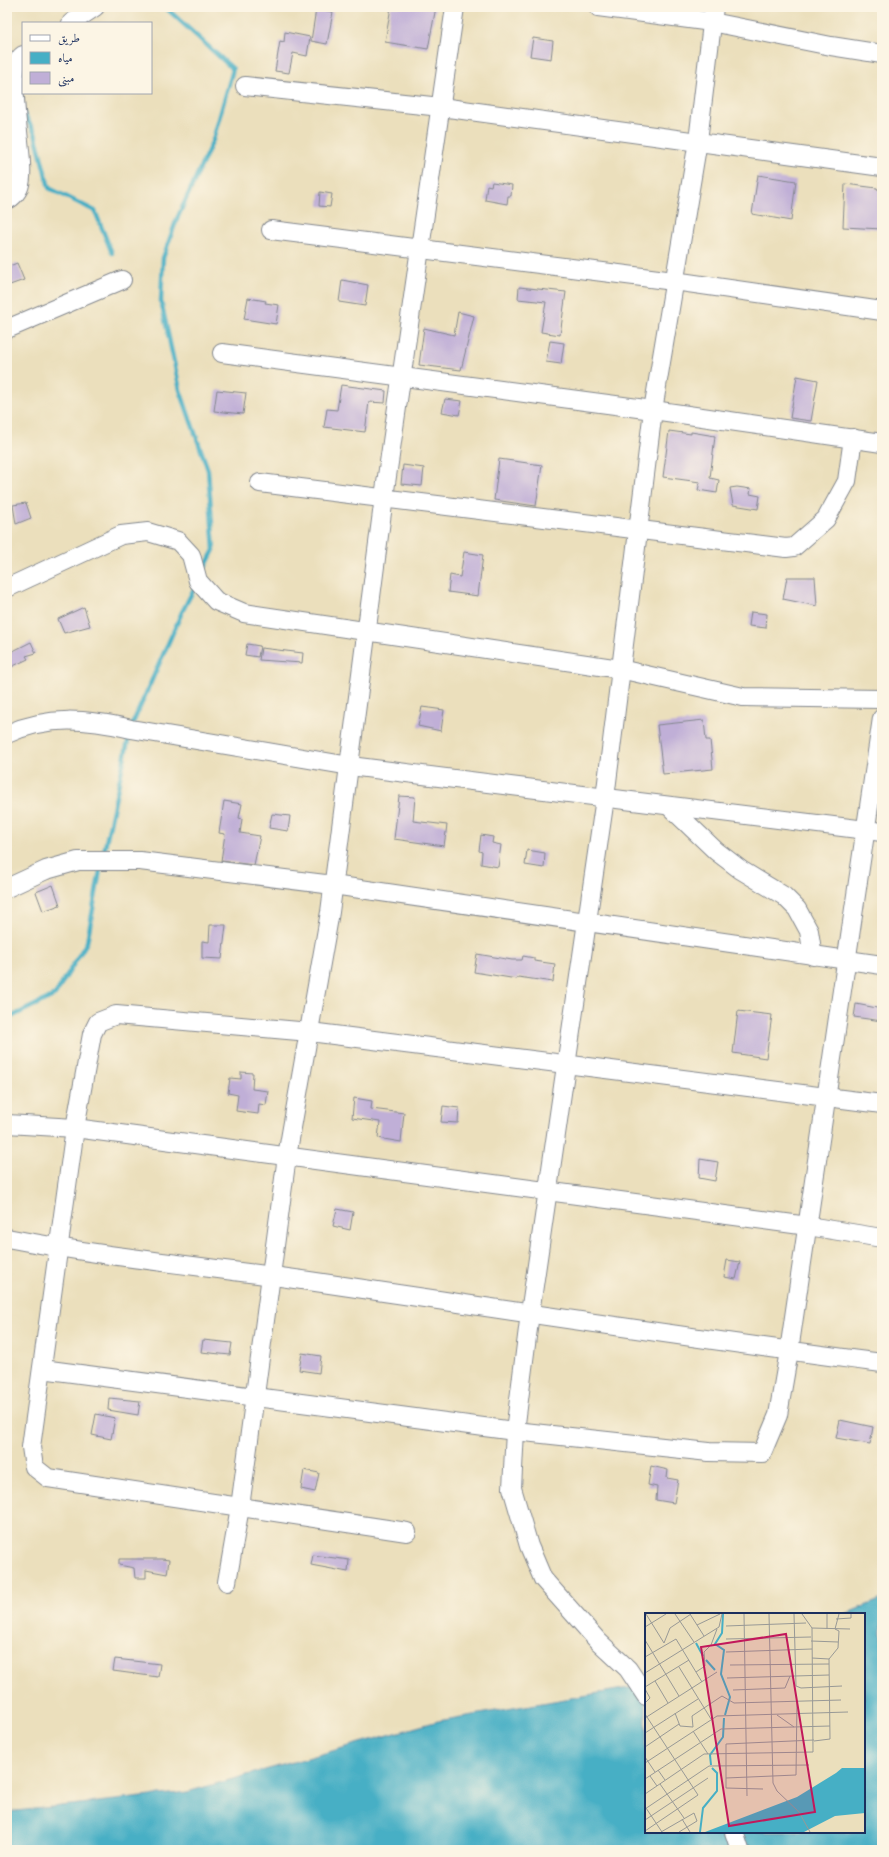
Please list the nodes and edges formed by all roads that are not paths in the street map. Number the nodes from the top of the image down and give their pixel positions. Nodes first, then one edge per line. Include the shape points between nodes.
1 (95, 7) edge
2 (455, 7) edge
3 (598, 7) edge
4 (713, 15) edge
5 (72, 22) edge
6 (882, 54) edge
7 (22, 56) edge
8 (245, 86) dead end
9 (440, 107) junction
10 (698, 141) junction
11 (882, 166) edge
12 (7, 200) edge
13 (271, 230) dead end
14 (420, 250) junction
15 (122, 280) dead end
16 (674, 281) junction
17 (882, 311) edge
18 (7, 328) edge
19 (222, 353) dead end
20 (402, 377) junction
21 (653, 410) junction
22 (853, 438) junction
23 (882, 443) edge
24 (260, 483) dead end
25 (384, 497) junction
26 (638, 529) junction
27 (7, 588) edge
28 (367, 632) junction
29 (620, 669) junction
30 (882, 699) edge
31 (882, 718) edge
32 (7, 734) edge
33 (350, 766) junction
34 (605, 798) junction
35 (669, 806) junction
36 (874, 831) edge
37 (333, 885) junction
38 (7, 888) edge
39 (587, 921) junction
40 (813, 956) junction
41 (846, 960) junction
42 (882, 965) edge
43 (310, 1032) junction
44 (567, 1063) junction
45 (827, 1098) junction
46 (882, 1104) edge
47 (7, 1124) edge
48 (75, 1128) junction
49 (287, 1156) junction
50 (547, 1192) junction
51 (808, 1226) junction
52 (7, 1238) edge
53 (882, 1238) edge
54 (58, 1248) junction
55 (271, 1276) junction
56 (530, 1314) junction
57 (789, 1351) junction
58 (882, 1363) edge
59 (42, 1369) junction
60 (255, 1396) junction
61 (516, 1431) junction
62 (240, 1507) junction
63 (407, 1532) dead end
64 (227, 1582) dead end
65 (645, 1694) edge
66 (734, 1833) edge
67 (740, 1850) edge

1 - 5 street
2 - 9 street
3 - 4 street
4 - 6 street via 831,46
4 - 10 street
7 - 12 street via 15,74 14,90 22,165 20,185 12,198
8 - 9 street
9 - 10 street
9 - 14 street
10 - 11 street
10 - 16 street
13 - 14 street
14 - 16 street
14 - 20 street
15 - 18 street
16 - 17 street
16 - 21 street
19 - 20 street
20 - 21 street
20 - 25 street
21 - 22 street
21 - 26 street
22 - 23 street
22 - 26 street via 843,490 826,519 794,547
24 - 25 street
25 - 26 street
25 - 28 street
26 - 29 street
27 - 28 street via 121,535 148,532 178,541 191,555 198,581 216,601 244,613
28 - 29 street
28 - 33 street
29 - 30 street via 743,697
29 - 34 street
31 - 36 street
32 - 33 street via 24,726 56,720 98,722
33 - 34 street
33 - 37 street
34 - 35 street
34 - 39 street
35 - 36 street
35 - 40 street via 716,851 741,870 784,896 797,909 809,931
36 - 41 street
37 - 38 street via 140,861 78,861 46,870
37 - 39 street
37 - 43 street
39 - 40 street
39 - 44 street
40 - 41 street
41 - 42 street
41 - 45 street
43 - 44 street
43 - 48 street via 116,1015 98,1022 92,1034
43 - 49 street
44 - 45 street
44 - 50 street
45 - 46 street
45 - 51 street
47 - 48 street
48 - 49 street
48 - 54 street
49 - 50 street
49 - 55 street
50 - 51 street
50 - 56 street
51 - 53 street
51 - 57 street
52 - 54 street
54 - 55 street
54 - 59 street
55 - 56 street
55 - 60 street
56 - 57 street
56 - 61 street
57 - 58 street
57 - 61 street via 778,1415 762,1453 709,1452
59 - 60 street
59 - 62 street via 31,1447 34,1467 48,1478
60 - 61 street
60 - 62 street
61 - 65 street via 512,1488 543,1579 598,1641 628,1669
62 - 63 street
62 - 64 street
66 - 67 street

